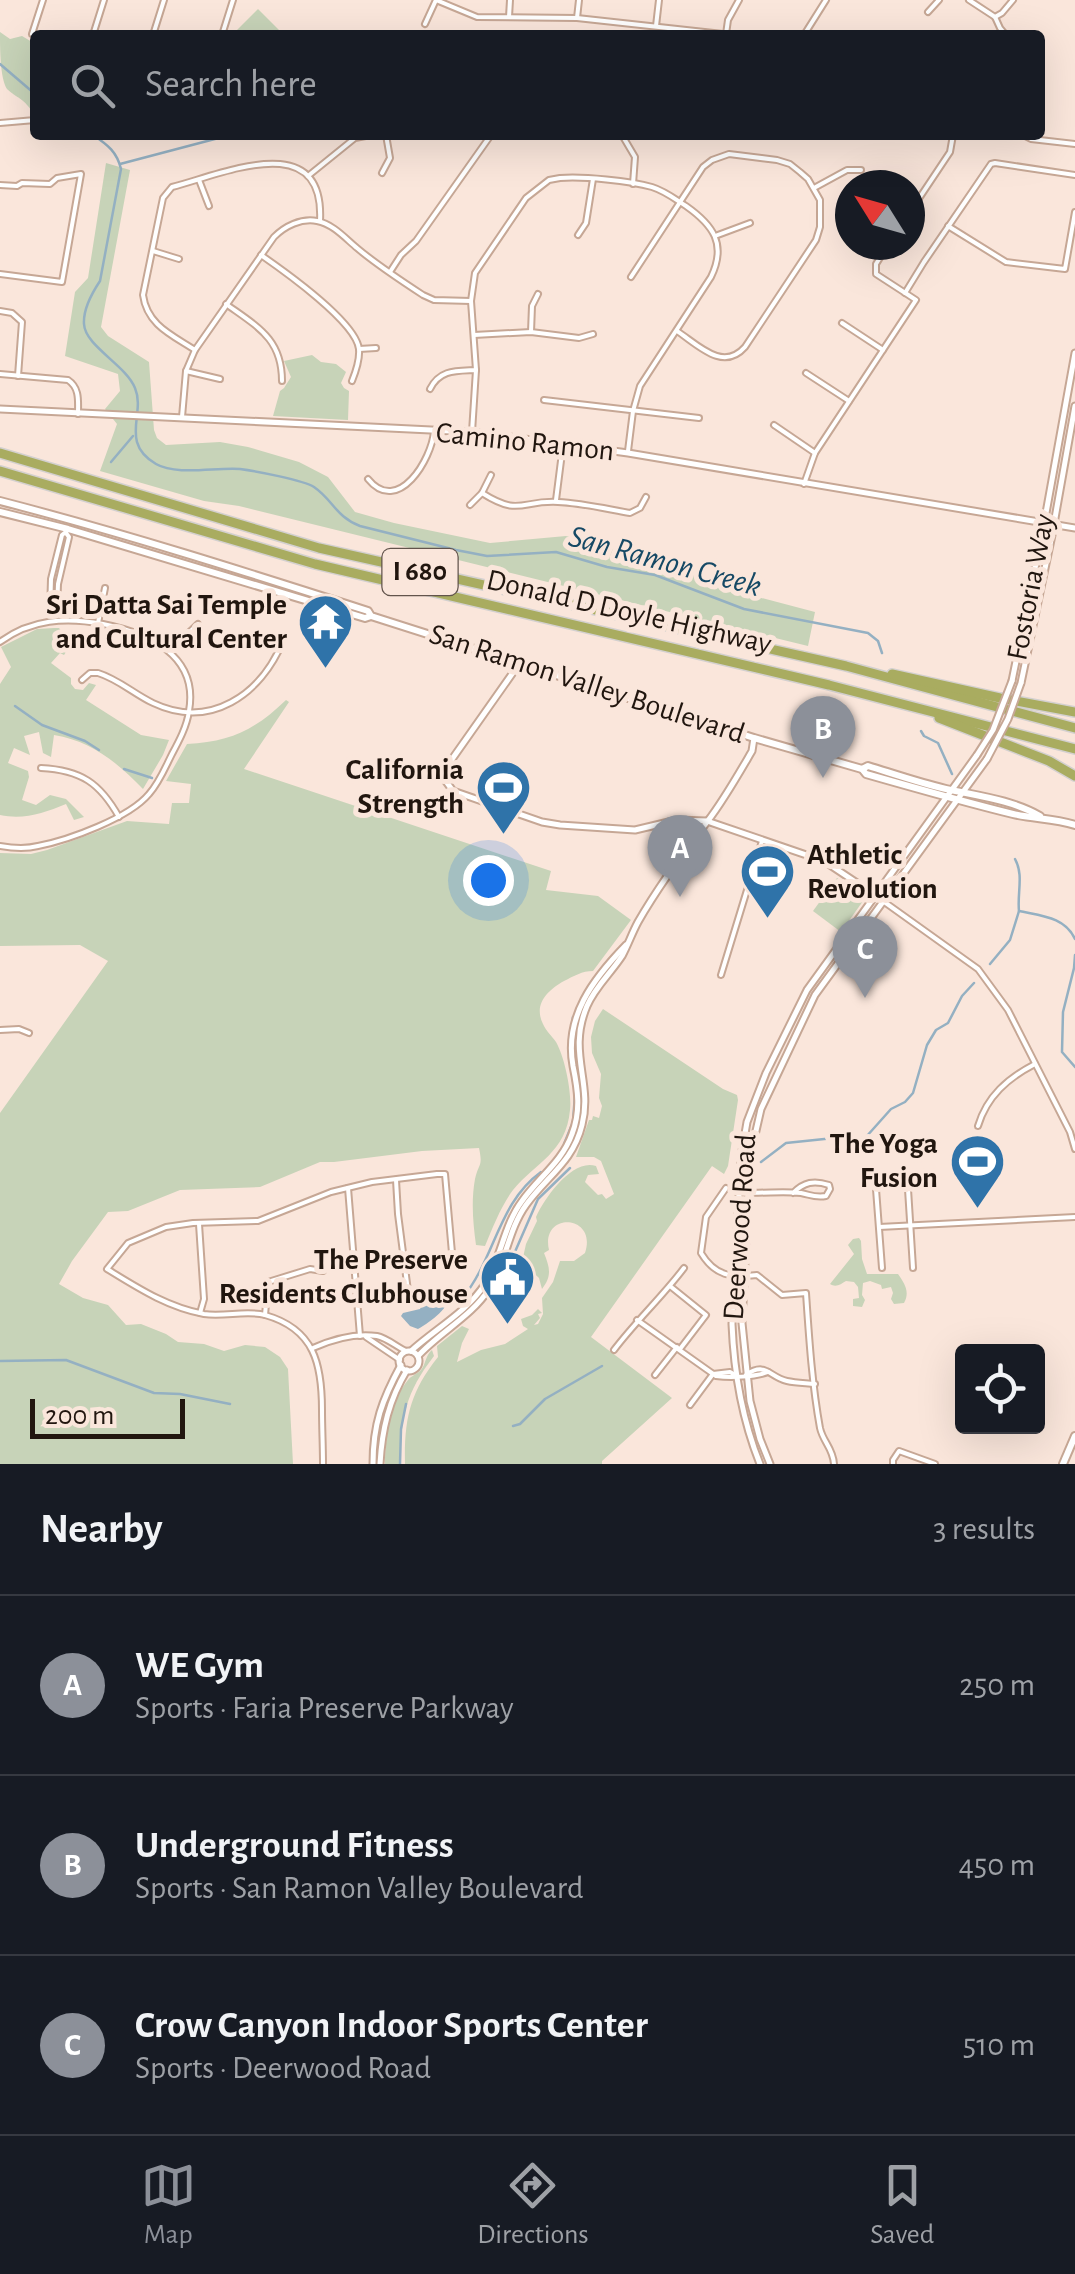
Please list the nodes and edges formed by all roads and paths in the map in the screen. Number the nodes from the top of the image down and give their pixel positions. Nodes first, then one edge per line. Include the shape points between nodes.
1 (43, 0) edge
2 (104, 0) edge
3 (164, 0) edge
4 (234, 0) edge
5 (436, 0) edge
6 (510, 0) edge
7 (579, 0) edge
8 (659, 0) edge
9 (739, 0) edge
10 (826, 0) edge
11 (938, 0) edge
12 (970, 0) edge
13 (1013, 0) edge
14 (928, 12) dead end
15 (995, 17) junction
16 (509, 18) junction
17 (577, 18) junction
18 (425, 24) dead end
19 (656, 26) junction
20 (33, 30) edge
21 (95, 30) edge
22 (155, 30) edge
23 (224, 30) edge
24 (692, 30) edge
25 (729, 30) edge
26 (807, 30) edge
27 (1002, 30) edge
28 (30, 120) edge
29 (0, 123) edge
30 (353, 140) edge
31 (387, 140) edge
32 (487, 140) edge
33 (625, 140) edge
34 (952, 140) edge
35 (1045, 140) edge
36 (1075, 144) edge
37 (382, 173) dead end
38 (1075, 175) edge
39 (308, 176) junction
40 (835, 176) edge
41 (593, 179) junction
42 (200, 180) junction
43 (0, 184) edge
44 (633, 184) junction
45 (814, 188) junction
46 (925, 190) edge
47 (680, 202) junction
48 (209, 206) dead end
49 (1075, 212) edge
50 (320, 221) junction
51 (750, 223) dead end
52 (1074, 223) edge
53 (948, 226) junction
54 (578, 235) dead end
55 (716, 236) junction
56 (153, 252) junction
57 (261, 255) junction
58 (179, 259) dead end
59 (879, 260) edge
60 (390, 272) junction
61 (0, 274) edge
62 (631, 277) dead end
63 (906, 293) junction
64 (538, 294) dead end
65 (471, 301) junction
66 (226, 304) junction
67 (0, 311) edge
68 (842, 324) dead end
69 (676, 330) junction
70 (531, 332) junction
71 (593, 334) dead end
72 (474, 335) junction
73 (376, 348) dead end
74 (359, 349) junction
75 (195, 350) junction
76 (884, 350) junction
77 (1075, 353) edge
78 (476, 370) junction
79 (186, 371) junction
80 (806, 373) dead end
81 (0, 374) edge
82 (18, 376) junction
83 (220, 379) dead end
84 (352, 381) dead end
85 (282, 382) dead end
86 (430, 388) dead end
87 (1072, 388) edge
88 (544, 400) dead end
89 (849, 401) junction
90 (1075, 406) edge
91 (0, 410) edge
92 (633, 411) junction
93 (78, 414) junction
94 (182, 417) junction
95 (699, 418) dead end
96 (774, 426) dead end
97 (434, 431) junction
98 (472, 432) junction
99 (563, 445) junction
100 (0, 453) edge
101 (628, 453) junction
102 (814, 453) junction
103 (0, 470) edge
104 (491, 476) dead end
105 (368, 478) dead end
106 (804, 484) junction
107 (482, 493) junction
108 (646, 497) dead end
109 (0, 501) edge
110 (556, 502) junction
111 (470, 505) dead end
112 (0, 512) edge
113 (70, 519) junction
114 (1044, 524) junction
115 (1054, 526) junction
116 (1075, 528) edge
117 (67, 531) junction
118 (105, 588) dead end
119 (371, 616) junction
120 (53, 618) junction
121 (98, 623) junction
122 (198, 624) dead end
123 (0, 642) edge
124 (283, 642) dead end
125 (170, 651) junction
126 (519, 664) junction
127 (846, 666) junction
128 (82, 680) dead end
129 (190, 711) junction
130 (928, 712) junction
131 (1075, 712) edge
132 (1075, 728) edge
133 (754, 738) junction
134 (1075, 749) edge
135 (978, 756) joint
136 (987, 758) joint
137 (41, 768) dead end
138 (1075, 776) edge
139 (949, 793) junction
140 (959, 795) junction
141 (1027, 808) junction
142 (1002, 811) junction
143 (1040, 816) junction
144 (119, 817) junction
145 (707, 822) junction
146 (1075, 826) edge
147 (762, 840) junction
148 (0, 846) edge
149 (875, 896) junction
150 (882, 901) junction
151 (721, 976) dead end
152 (0, 1030) edge
153 (29, 1033) dead end
154 (1034, 1064) junction
155 (978, 1126) dead end
156 (1075, 1149) edge
157 (396, 1180) junction
158 (348, 1188) junction
159 (726, 1188) dead end
160 (908, 1189) dead end
161 (876, 1190) dead end
162 (740, 1192) junction
163 (748, 1192) junction
164 (793, 1193) junction
165 (1075, 1217) edge
166 (199, 1223) junction
167 (910, 1226) junction
168 (879, 1228) junction
169 (456, 1263) dead end
170 (684, 1268) dead end
171 (882, 1268) dead end
172 (912, 1268) dead end
173 (323, 1272) dead end
174 (734, 1276) junction
175 (743, 1276) junction
176 (670, 1286) junction
177 (413, 1297) dead end
178 (200, 1314) junction
179 (265, 1315) junction
180 (637, 1320) junction
181 (363, 1336) junction
182 (313, 1348) junction
183 (678, 1348) junction
184 (614, 1350) dead end
185 (412, 1353) junction
186 (402, 1365) junction
187 (713, 1374) junction
188 (746, 1375) junction
189 (654, 1376) dead end
190 (736, 1376) junction
191 (815, 1384) junction
192 (690, 1405) dead end
193 (1075, 1436) edge
194 (323, 1464) edge
195 (376, 1464) edge
196 (760, 1464) edge
197 (770, 1464) edge
198 (834, 1464) edge
199 (893, 1464) edge
200 (935, 1464) edge
201 (1064, 1464) edge

1 - 20 street
2 - 21 street
3 - 22 street
4 - 23 street
5 - 16 street via 477,17
5 - 18 street
6 - 16 street
7 - 17 street
8 - 19 street
9 - 25 street
10 - 26 street
11 - 14 street
12 - 15 street
13 - 15 street
15 - 27 street
16 - 17 street
17 - 19 street
19 - 24 street
28 - 29 street
30 - 39 street
31 - 37 street via 390,158
32 - 60 street
33 - 44 street via 635,157
34 - 46 street
35 - 36 street
38 - 53 street via 990,164
39 - 42 street via 267,162
39 - 50 street via 320,194
40 - 45 street
41 - 44 street
41 - 54 street
41 - 65 street via 549,180 526,198 482,260
42 - 48 street
42 - 56 street via 166,191
43 - 61 street via 50,184 81,174 62,282
44 - 47 street
45 - 47 street via 790,164 729,154 704,167
45 - 69 street via 822,214 816,240 740,354 716,356
47 - 55 street
47 - 62 street
49 - 52 street
50 - 57 street via 282,229
50 - 60 street
51 - 55 street
52 - 53 street via 1065,269 1006,262
53 - 63 street
55 - 69 street via 716,268
56 - 58 street
56 - 75 street via 143,295 148,316
57 - 66 street
57 - 74 street via 348,327
59 - 63 street via 876,274
60 - 65 street via 434,300
63 - 76 street via 916,300
64 - 70 street
65 - 72 street
66 - 75 street
66 - 85 street via 275,346
67 - 82 street via 22,322
68 - 76 street
69 - 92 street via 640,386
70 - 71 street
70 - 72 street
72 - 78 street
73 - 74 street
74 - 84 street
75 - 79 street
76 - 89 street
77 - 87 street, Fostoria Way
78 - 86 street via 439,375
78 - 98 street
79 - 83 street
79 - 94 street
80 - 89 street
81 - 82 street
82 - 93 street via 72,382
87 - 114 street, Fostoria Way
88 - 92 street
89 - 102 street
90 - 115 street, Fostoria Way
91 - 93 street, Camino Ramon
92 - 95 street
92 - 101 street
93 - 94 street, Camino Ramon
94 - 97 street, Camino Ramon
96 - 102 street
97 - 98 street, Camino Ramon
97 - 105 street via 430,452 401,490 378,488
98 - 99 street, Camino Ramon
99 - 101 street, Camino Ramon
99 - 110 street
100 - 127 highway, Donald D Doyle Highway / I 680 via 319,548
101 - 106 street, Camino Ramon
102 - 106 street
103 - 130 highway, Donald D Doyle Highway / I 680 via 300,560
104 - 107 street
106 - 114 street, Camino Ramon
107 - 110 street via 516,508
107 - 111 street
108 - 110 street via 630,513
109 - 113 main road, San Ramon Valley Boulevard
112 - 117 main road, San Ramon Valley Boulevard
113 - 117 street
113 - 119 main road, San Ramon Valley Boulevard
114 - 115 street, Camino Ramon
114 - 135 street, Fostoria Way, bridge via 1012,682
115 - 116 street, Camino Ramon
115 - 136 street, Fostoria Way, bridge via 1021,683
117 - 119 main road, San Ramon Valley Boulevard
117 - 120 street
118 - 121 street
119 - 126 main road, San Ramon Valley Boulevard
120 - 121 street
120 - 123 street
121 - 125 street via 131,630
122 - 125 street
124 - 129 street via 253,689 222,707
125 - 129 street via 188,683
126 - 133 main road, San Ramon Valley Boulevard
126 - 145 street via 450,762 446,780 453,791 542,822 636,830 677,820
127 - 131 highway
127 - 132 highway, Donald D Doyle Highway / I 680
128 - 129 street via 105,674 152,702
129 - 144 street via 155,784
130 - 134 highway, Donald D Doyle Highway / I 680
130 - 138 highway
133 - 139 main road, San Ramon Valley Boulevard
133 - 145 street
135 - 139 street, Deerwood Road
136 - 140 street, Deerwood Road
137 - 144 street via 88,779
139 - 140 main road, San Ramon Valley Boulevard
139 - 149 street, Deerwood Road
140 - 141 main road, San Ramon Valley Boulevard
140 - 142 main road, San Ramon Valley Boulevard
140 - 150 street, Deerwood Road
141 - 142 main road
141 - 143 main road, San Ramon Valley Boulevard
142 - 143 main road, San Ramon Valley Boulevard
143 - 146 main road, San Ramon Valley Boulevard
144 - 148 street via 39,846
145 - 147 street
145 - 185 street via 591,998 578,1054 584,1115 572,1151 522,1212 488,1290 471,1311
147 - 149 street via 824,861
147 - 151 street
149 - 150 street
149 - 162 street, Deerwood Road via 807,990 766,1072 747,1122
150 - 154 street via 978,969 1008,1010
150 - 163 street, Deerwood Road via 815,995 770,1087 752,1138
152 - 153 street
154 - 155 street via 996,1091
154 - 156 street
157 - 158 street
157 - 169 street via 445,1174
157 - 177 street
158 - 166 street via 258,1220
158 - 181 street
159 - 174 street via 706,1217 700,1253 716,1271
160 - 167 street
161 - 168 street
162 - 163 street
162 - 174 street, Deerwood Road
163 - 164 street
163 - 175 street, Deerwood Road
164 - 164 street via 812,1182 830,1189 818,1198
165 - 167 street
166 - 178 street
166 - 178 street via 166,1227 128,1243 107,1269 159,1301
167 - 168 street
167 - 172 street
168 - 171 street
170 - 176 street
173 - 179 street via 310,1269 268,1282
174 - 175 street
174 - 190 street, Deerwood Road
175 - 188 street, Deerwood Road
175 - 191 street via 757,1275 782,1294 806,1292
176 - 180 street
176 - 183 street via 706,1315
178 - 179 street
179 - 182 street
180 - 183 street
180 - 184 street
181 - 182 street
181 - 185 street
181 - 186 street
182 - 194 street via 321,1373
183 - 187 street
183 - 189 street
185 - 186 street
185 - 186 street via 418,1365
186 - 195 street via 378,1413
187 - 190 street
187 - 192 street
188 - 190 street
188 - 191 street via 760,1368 784,1381
188 - 197 street, Deerwood Road
190 - 196 street, Deerwood Road
191 - 198 street via 821,1434
193 - 201 main road
199 - 200 street via 904,1451

